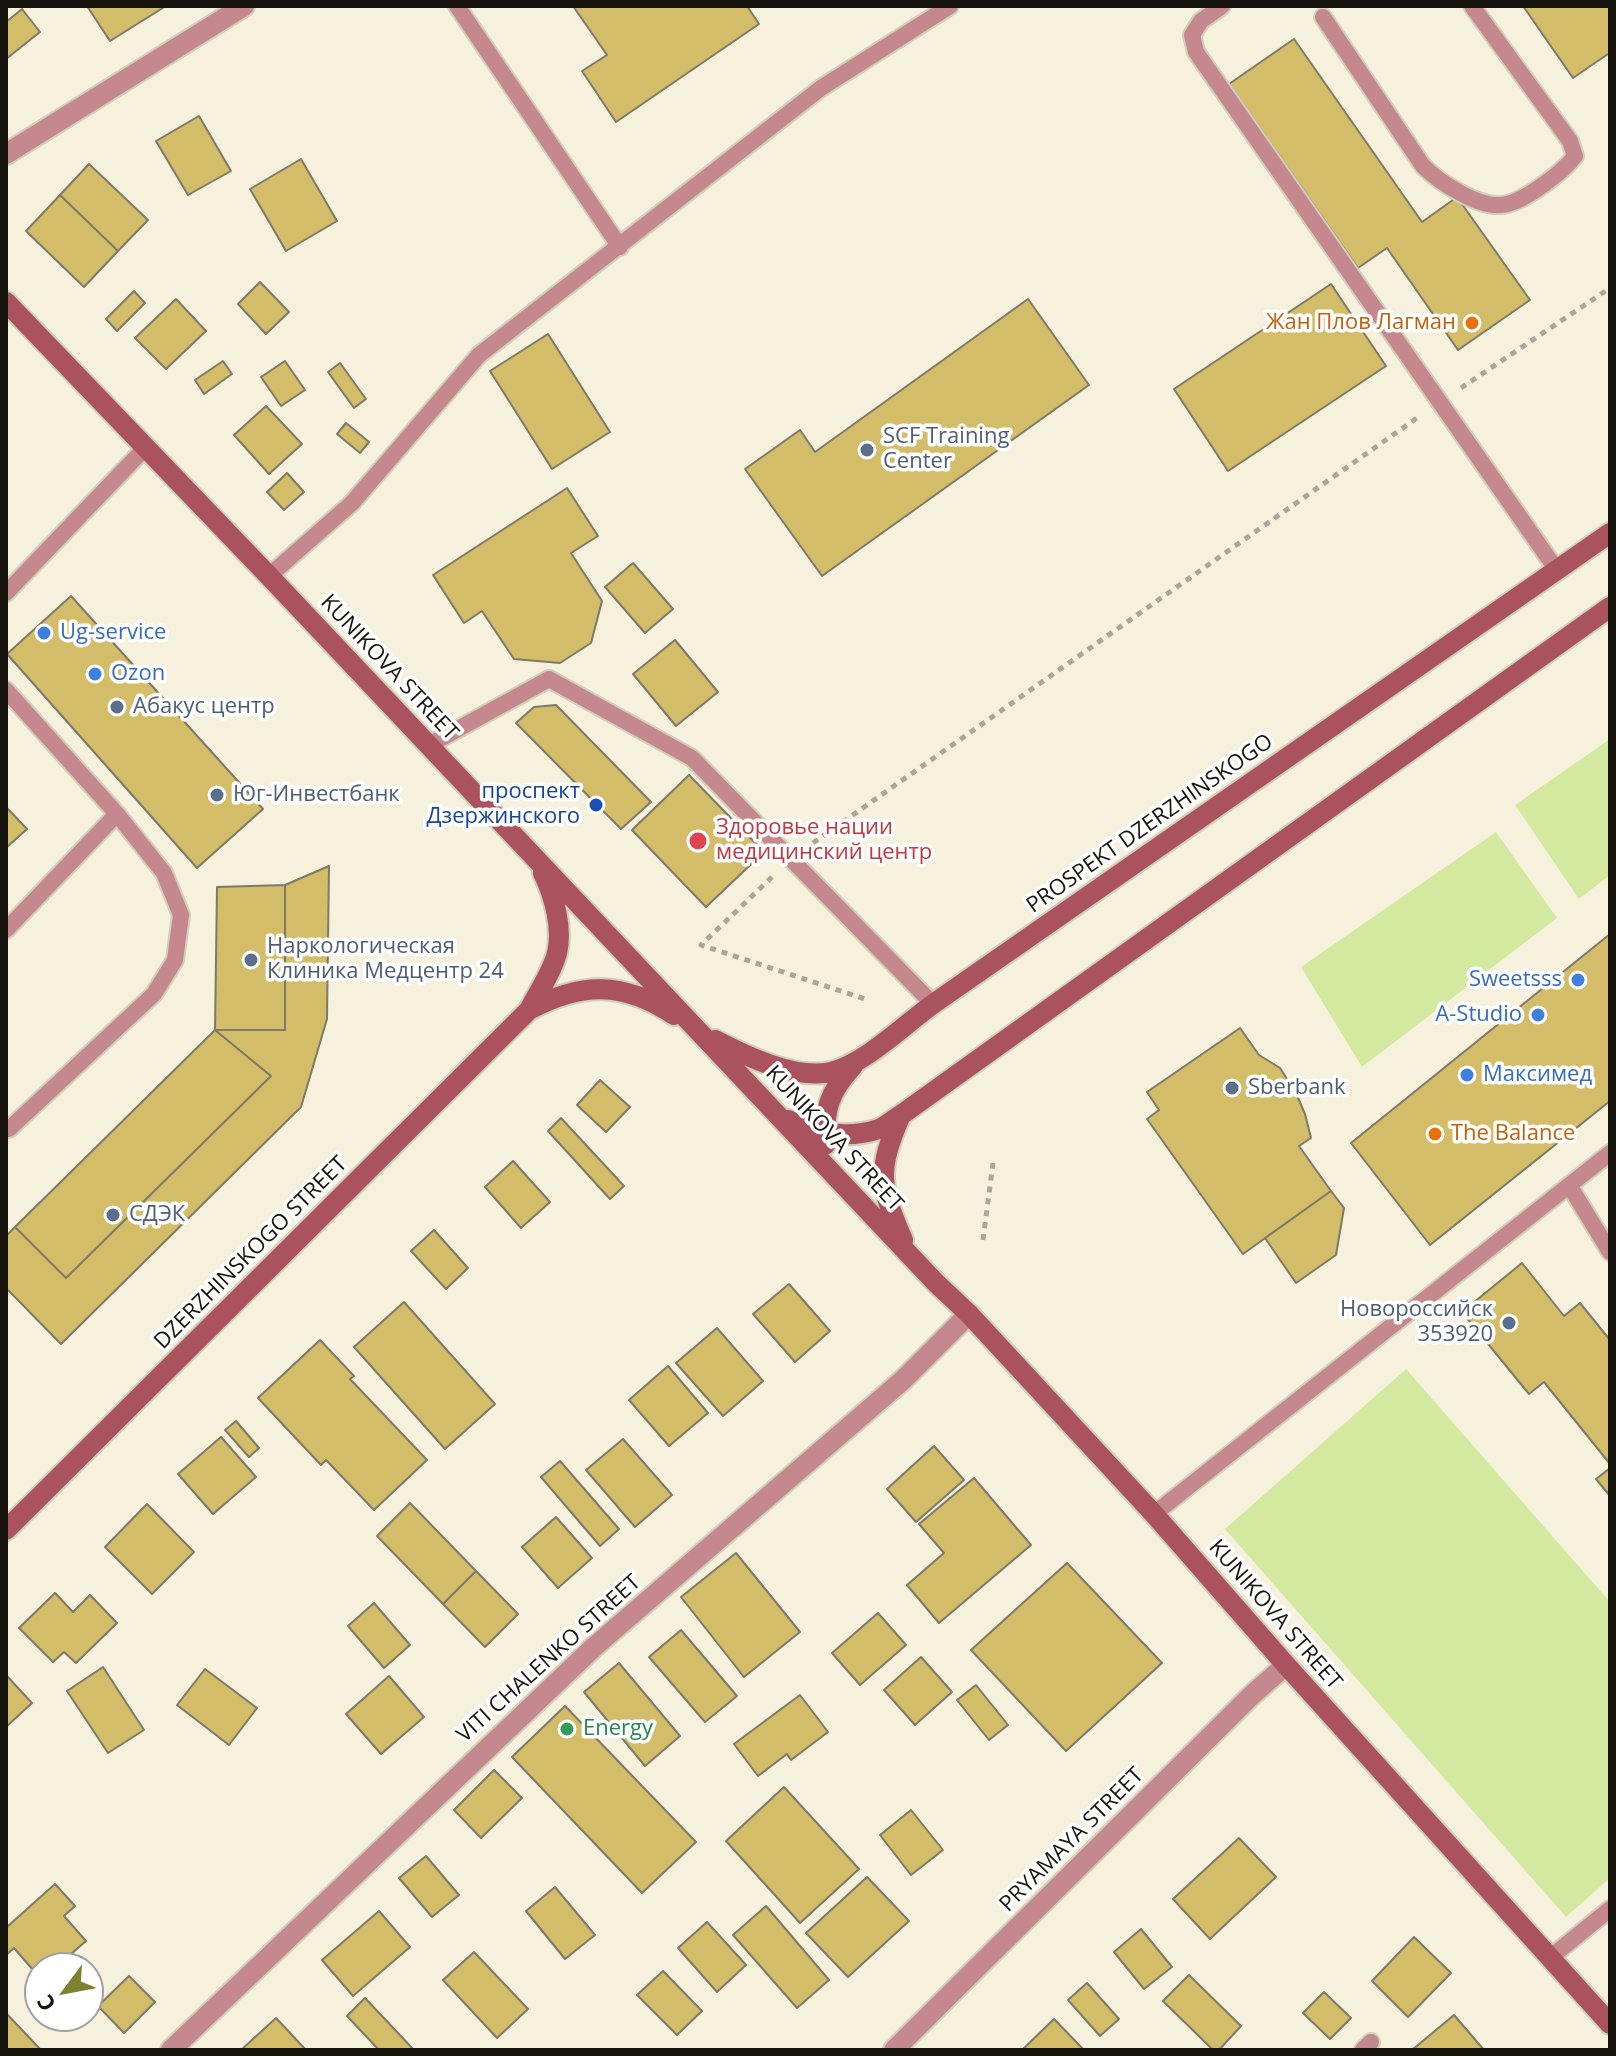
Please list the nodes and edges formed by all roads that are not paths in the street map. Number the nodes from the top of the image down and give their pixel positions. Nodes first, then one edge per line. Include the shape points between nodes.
1 (244, 6) edge
2 (457, 6) edge
3 (950, 6) edge
4 (1222, 6) edge
5 (1472, 6) edge
6 (1323, 17) dead end
7 (6, 154) edge
8 (620, 247) junction
9 (6, 302) edge
10 (146, 447) junction
11 (1610, 533) edge
12 (1556, 569) junction
13 (269, 576) junction
14 (6, 593) edge
15 (1610, 607) edge
16 (6, 690) edge
17 (429, 745) junction
18 (117, 814) junction
19 (536, 859) junction
20 (6, 930) edge
21 (933, 1004) junction
22 (529, 1010) junction
23 (699, 1032) junction
24 (859, 1060) junction
25 (778, 1115) junction
26 (901, 1115) junction
27 (6, 1129) edge
28 (825, 1133) junction
29 (1610, 1153) edge
30 (836, 1177) junction
31 (1569, 1185) junction
32 (1610, 1252) edge
33 (909, 1255) junction
34 (969, 1314) junction
35 (1154, 1514) junction
36 (6, 1530) edge
37 (1286, 1665) junction
38 (1610, 1909) edge
39 (1551, 1957) junction
40 (1610, 2024) edge
41 (905, 2046) edge
42 (171, 2050) edge

1 - 7 street
2 - 8 lane
3 - 8 lane via 821,88
4 - 12 lane via 1192,35 1196,52
5 - 6 lane via 1570,141 1575,156 1565,170 1502,206 1439,182 1423,166
8 - 13 lane via 479,355 352,503
9 - 10 street, KUNIKOVA STREET
10 - 13 street, KUNIKOVA STREET
10 - 14 lane
11 - 12 street, PROSPEKT DZERZHINSKOGO
12 - 21 street, PROSPEKT DZERZHINSKOGO
13 - 17 street, KUNIKOVA STREET
15 - 26 street
16 - 18 lane
17 - 19 street, KUNIKOVA STREET
17 - 21 lane via 549,679 692,758
18 - 20 lane
18 - 27 lane via 164,873 181,915 175,960 154,994
19 - 22 street via 552,893 557,952
19 - 23 street, KUNIKOVA STREET
21 - 24 street, PROSPEKT DZERZHINSKOGO
22 - 23 street via 567,992 621,990 662,1007
22 - 36 street, DZERZHINSKOGO STREET
23 - 24 street, PROSPEKT DZERZHINSKOGO via 752,1059 798,1071 830,1072
23 - 25 street, KUNIKOVA STREET
24 - 28 street via 837,1084 827,1106
25 - 28 street
25 - 30 street, KUNIKOVA STREET
26 - 28 street via 878,1129
26 - 33 street via 882,1172
28 - 30 street via 825,1151
29 - 31 lane
30 - 33 street, KUNIKOVA STREET
31 - 32 lane
31 - 35 lane
33 - 34 street, KUNIKOVA STREET
34 - 35 street, KUNIKOVA STREET
34 - 42 street, VITI CHALENKO STREET via 903,1380 594,1647
35 - 37 street, KUNIKOVA STREET
37 - 39 street, KUNIKOVA STREET
37 - 41 street, PRYAMAYA STREET
38 - 39 lane
39 - 40 street, KUNIKOVA STREET

